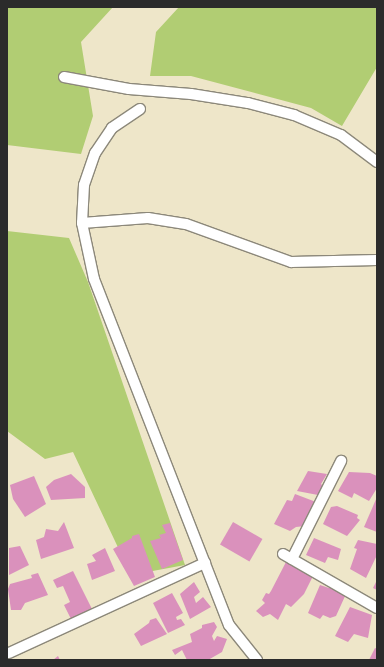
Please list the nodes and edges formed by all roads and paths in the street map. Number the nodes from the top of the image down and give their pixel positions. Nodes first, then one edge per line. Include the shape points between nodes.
1 (64, 77) dead end
2 (140, 109) dead end
3 (377, 162) edge
4 (82, 223) junction
5 (377, 260) edge
6 (341, 461) dead end
7 (283, 554) dead end
8 (292, 559) junction
9 (205, 563) junction
10 (377, 608) edge
11 (9, 654) edge
12 (257, 660) edge

1 - 3 street via 130,89 248,103 294,115 341,135
2 - 4 street via 112,128 95,153 84,185
4 - 5 street via 120,218 148,218 186,224 291,262
4 - 9 street via 94,279
6 - 8 street
7 - 8 street
8 - 10 street
9 - 11 street
9 - 12 street via 229,625

